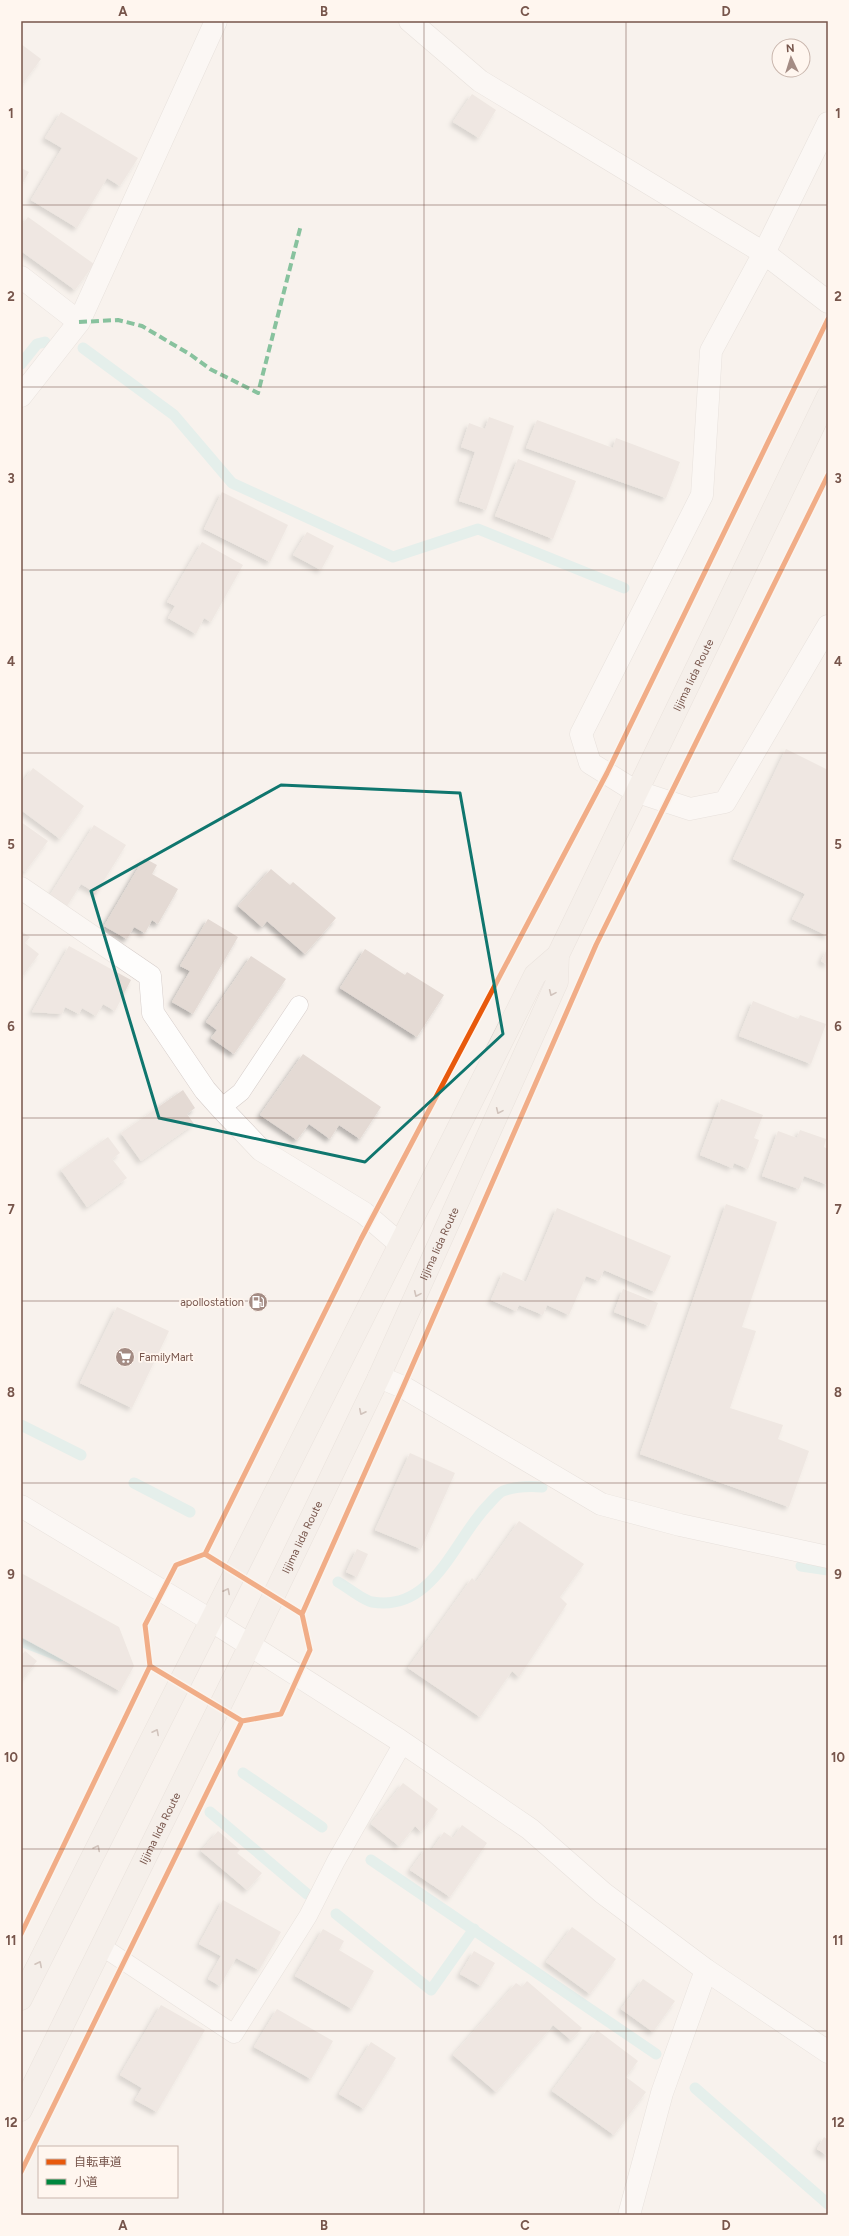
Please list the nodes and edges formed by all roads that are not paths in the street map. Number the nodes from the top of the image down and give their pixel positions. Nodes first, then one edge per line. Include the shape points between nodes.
1 (216, 21) edge
2 (410, 21) edge
3 (828, 123) edge
4 (764, 253) junction
5 (21, 276) edge
6 (828, 302) edge
7 (79, 322) junction
8 (21, 396) edge
9 (828, 396) edge
10 (828, 626) edge
11 (636, 791) junction
12 (21, 888) edge
13 (558, 955) junction
14 (299, 1005) dead end
15 (221, 1108) junction
16 (400, 1244) junction
17 (379, 1377) junction
18 (21, 1506) edge
19 (828, 1557) edge
20 (212, 1621) junction
21 (250, 1645) junction
22 (403, 1743) junction
23 (101, 1946) junction
24 (706, 1970) junction
25 (21, 1999) edge
26 (828, 2052) edge
27 (21, 2110) edge
28 (629, 2215) edge

1 - 7 street
2 - 4 street via 480,81
3 - 4 street
4 - 6 street
4 - 11 street via 711,351 702,495 581,734 590,764
5 - 7 street
7 - 8 street
9 - 11 main road, Iijima Iida Route
10 - 11 street via 725,802 690,809
11 - 13 main road, Iijima Iida Route
12 - 15 street via 150,976 152,1013 205,1090
13 - 16 main road, Iijima Iida Route via 535,975
13 -> 17 main road, Iijima Iida Route via 557,982
14 - 15 lane via 241,1092
15 - 16 street via 261,1150 364,1213
20 -> 16 main road, Iijima Iida Route
17 - 19 street via 404,1388 601,1504 680,1525
17 -> 21 main road, Iijima Iida Route
18 - 20 street
20 - 21 street
25 -> 20 main road, Iijima Iida Route
21 - 22 street
21 - 23 main road, Iijima Iida Route
22 - 23 lane via 308,1916 234,2034
22 - 24 street via 530,1829 603,1893
23 - 27 main road, Iijima Iida Route
24 - 26 street
24 - 28 street via 662,2093

